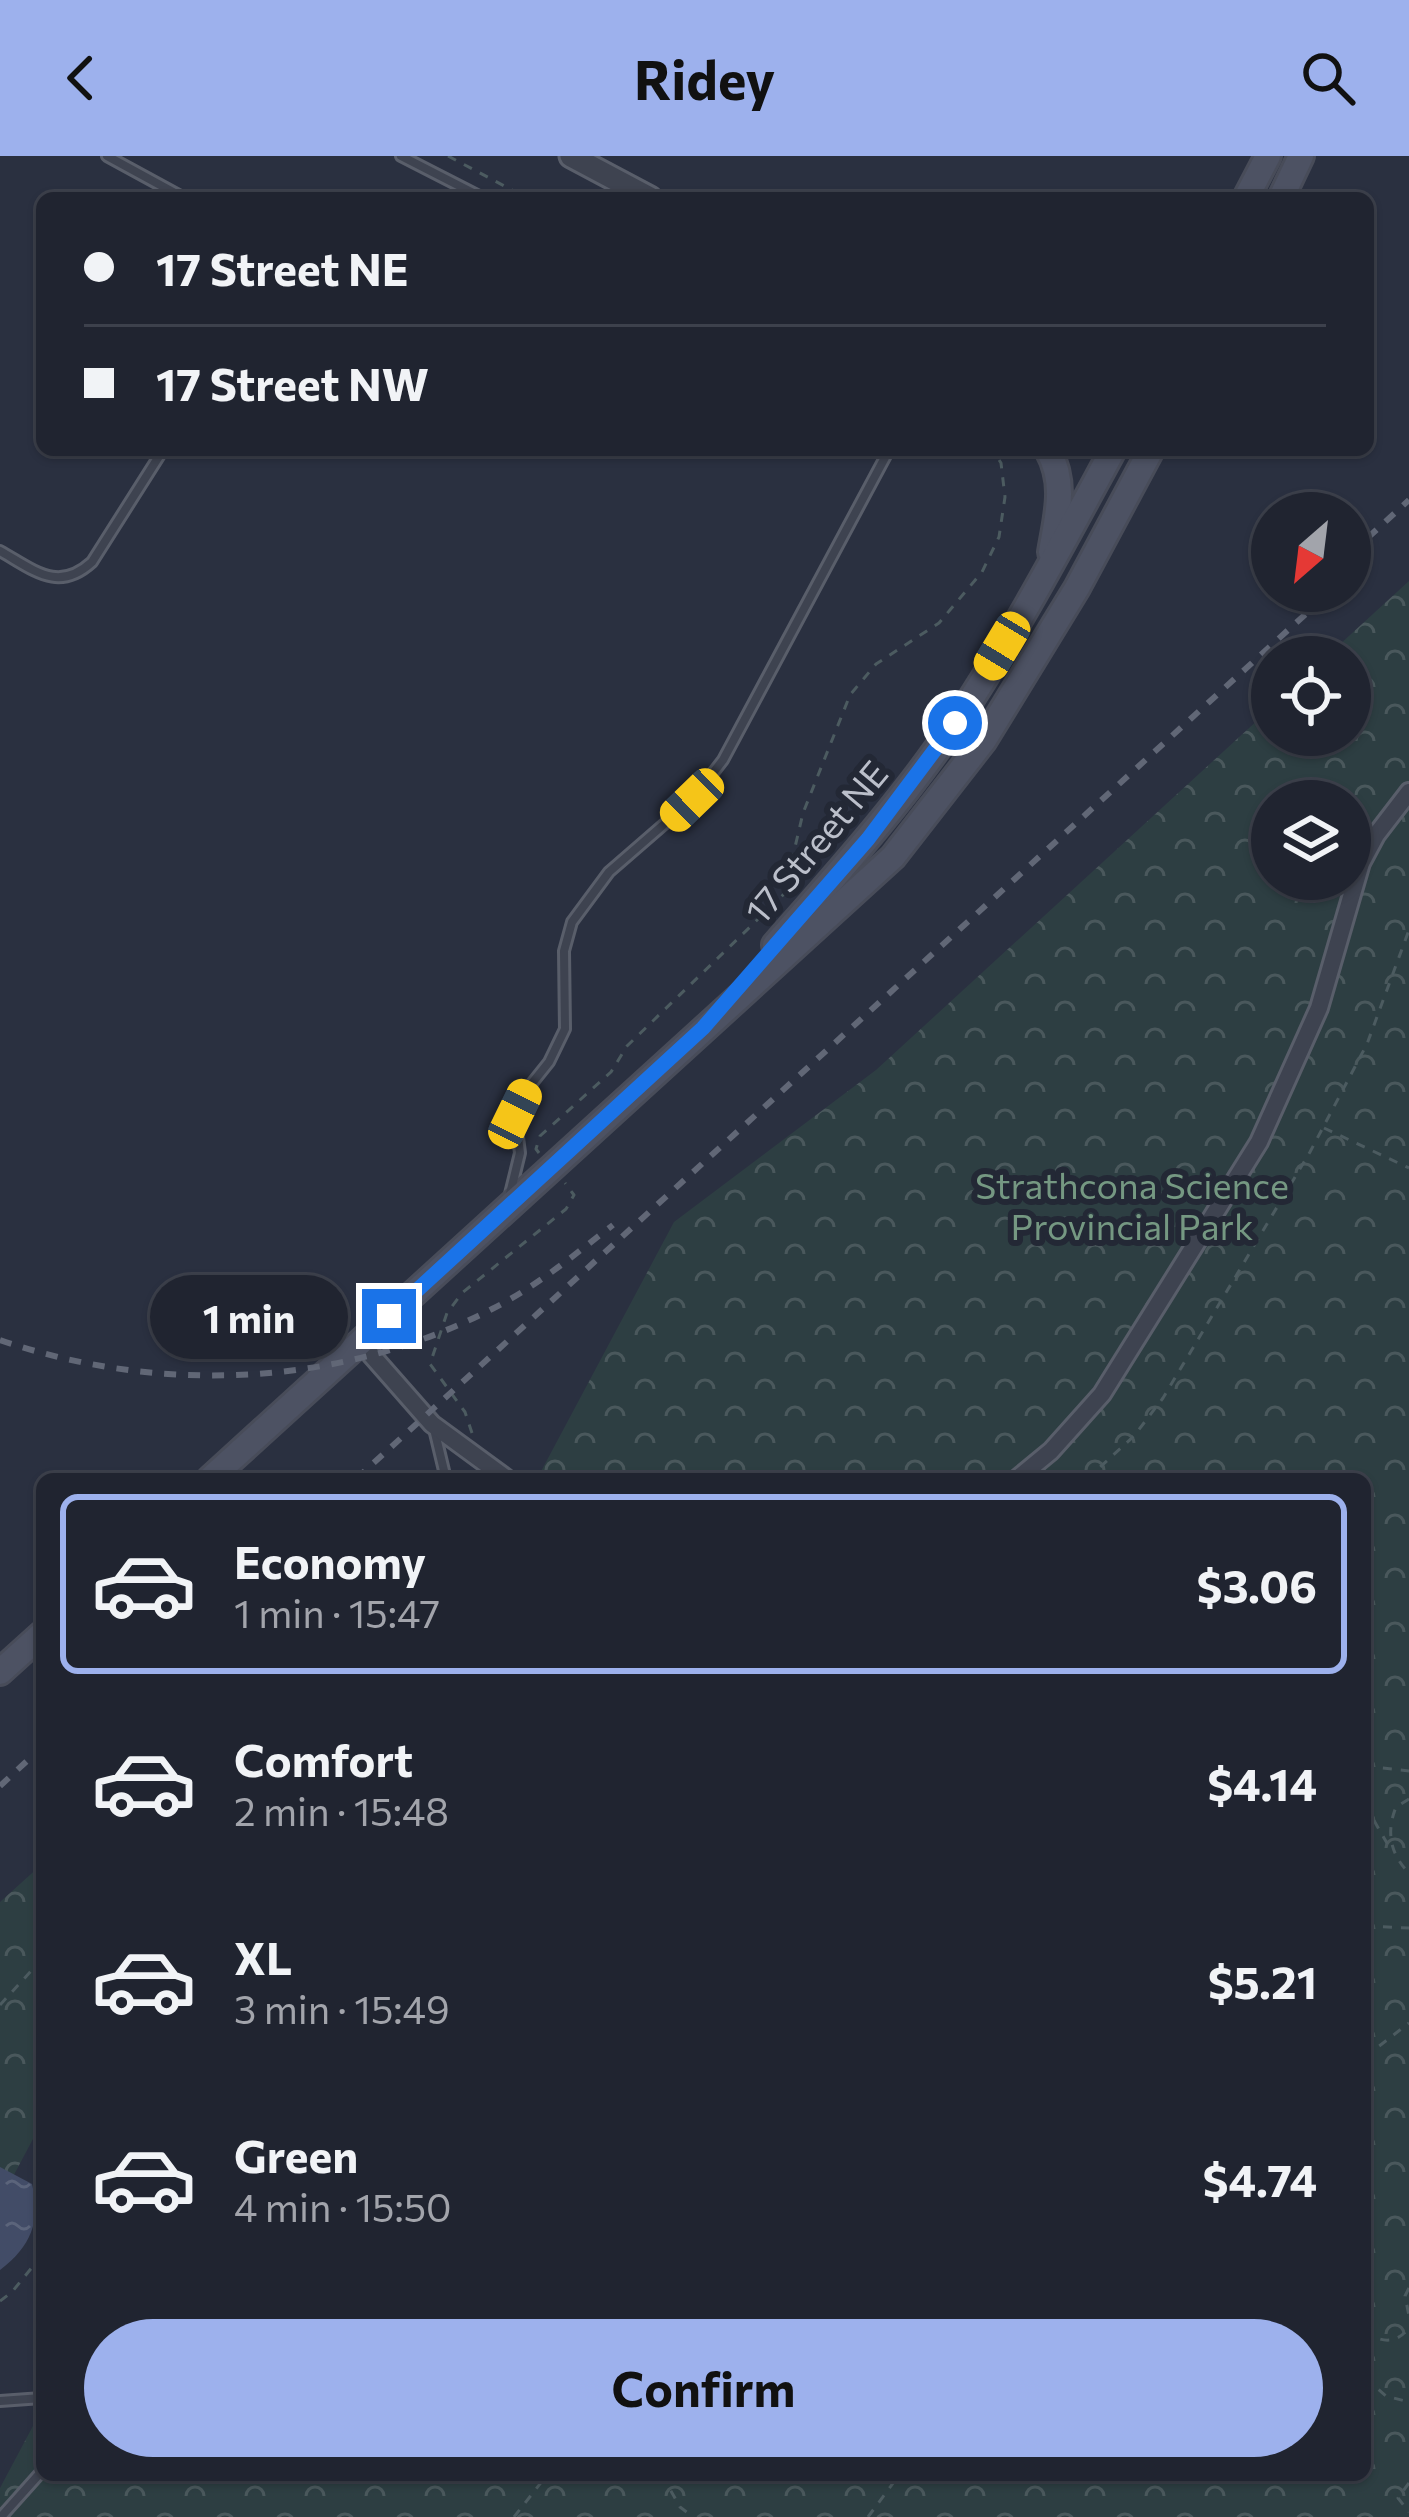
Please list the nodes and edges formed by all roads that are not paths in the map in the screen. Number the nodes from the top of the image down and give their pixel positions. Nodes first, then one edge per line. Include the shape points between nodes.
1 (107, 156) edge
2 (401, 156) edge
3 (571, 156) edge
4 (1268, 156) edge
5 (1301, 156) edge
6 (173, 192) edge
7 (471, 192) edge
8 (639, 192) edge
9 (1249, 192) edge
10 (1284, 192) edge
11 (159, 456) edge
12 (886, 456) edge
13 (1052, 456) edge
14 (1112, 456) edge
15 (1148, 457) edge
16 (0, 550) edge
17 (1048, 569) junction
18 (1409, 792) edge
19 (703, 1028) junction
20 (506, 1210) junction
21 (360, 1342) junction
22 (434, 1425) junction
23 (217, 1473) edge
24 (445, 1473) edge
25 (499, 1473) edge
26 (1024, 1473) edge
27 (36, 1639) edge
28 (0, 1672) edge
29 (36, 2398) edge
30 (0, 2401) edge
31 (36, 2477) edge
32 (1, 2517) edge

1 - 6 lane
2 - 7 lane
3 - 8 street
4 - 9 main road
5 - 10 main road
11 - 16 lane via 76,576 37,572
12 - 20 lane via 723,760 692,800 609,872 572,922 563,951 565,1029 515,1114 520,1153
13 - 17 main road via 1061,487
14 - 17 main road, 17 Street NE
15 - 19 main road via 984,740 893,857
17 - 19 main road, 17 Street NE via 955,723 868,839
18 - 26 street via 1361,863 1319,1009 1259,1142 1102,1394
19 - 20 main road
20 - 21 main road
21 - 22 street
21 - 23 main road
22 - 24 lane
22 - 25 street
27 - 28 main road
29 - 30 lane
31 - 32 lane

